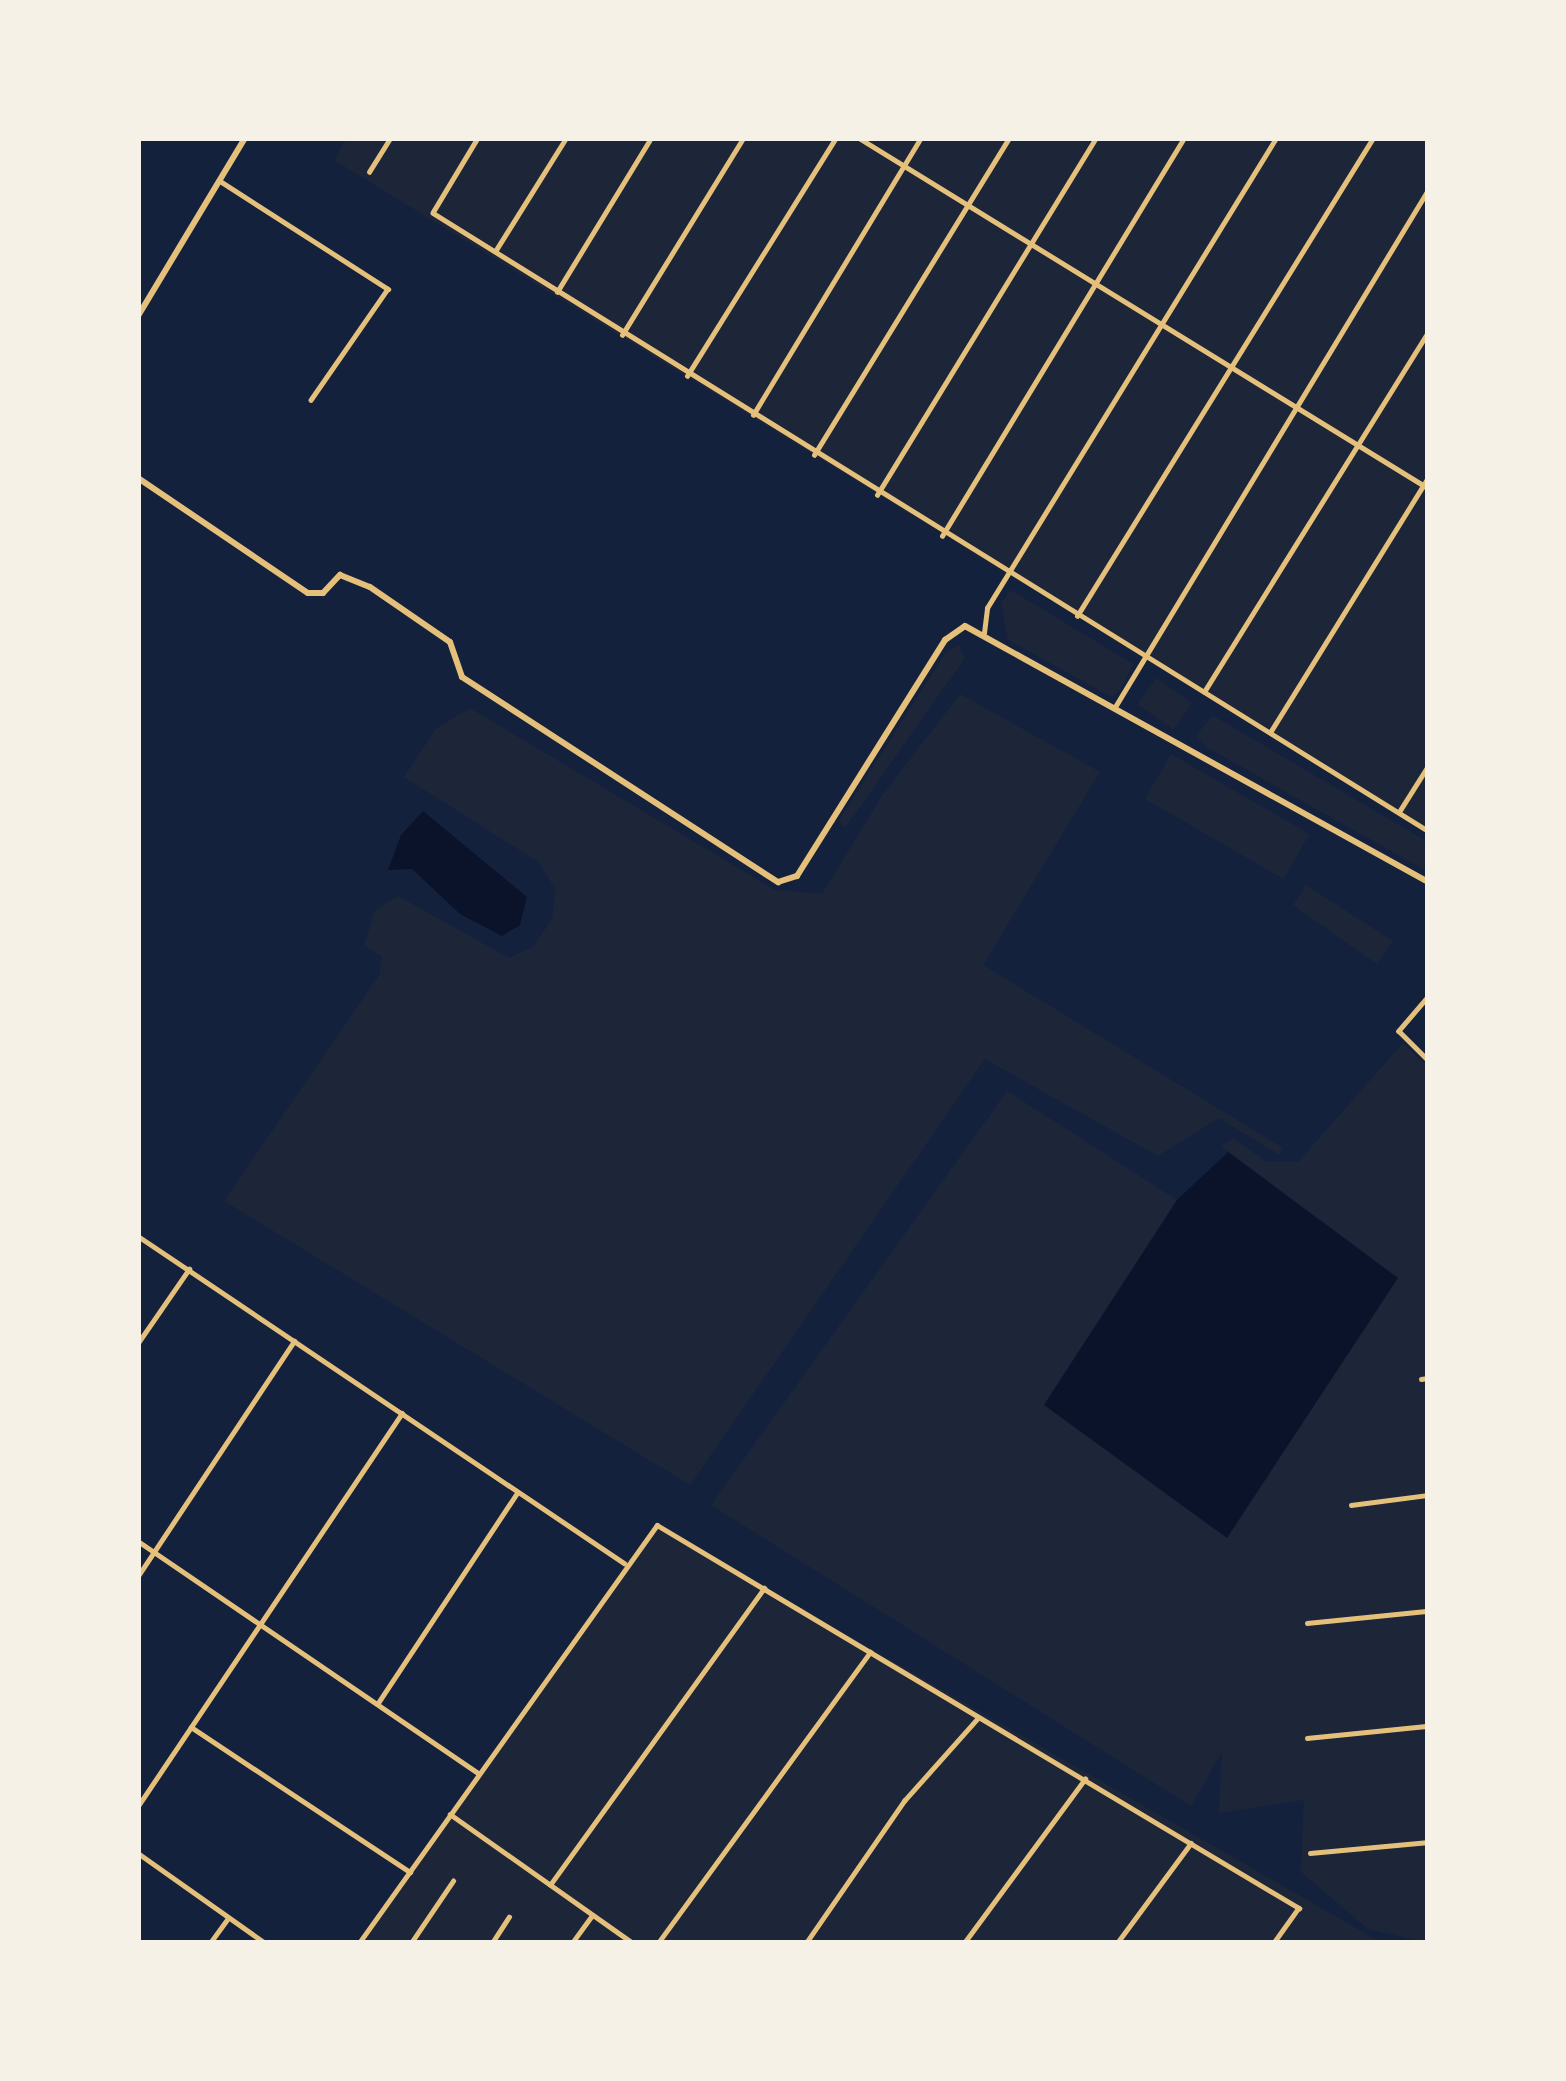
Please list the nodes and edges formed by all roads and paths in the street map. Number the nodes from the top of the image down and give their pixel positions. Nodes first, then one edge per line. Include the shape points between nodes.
1 (245, 138) edge
2 (390, 138) edge
3 (478, 138) edge
4 (566, 138) edge
5 (651, 138) edge
6 (743, 138) edge
7 (836, 138) edge
8 (860, 138) edge
9 (921, 138) edge
10 (1009, 138) edge
11 (1096, 138) edge
12 (1184, 138) edge
13 (1276, 138) edge
14 (1373, 138) edge
15 (904, 166) junction
16 (369, 172) dead end
17 (220, 181) junction
18 (1428, 190) edge
19 (969, 206) junction
20 (1032, 245) junction
21 (496, 250) junction
22 (1096, 284) junction
23 (556, 293) junction
24 (138, 316) edge
25 (1161, 324) junction
26 (1428, 332) edge
27 (622, 335) junction
28 (1231, 365) junction
29 (687, 376) junction
30 (311, 400) dead end
31 (1294, 405) junction
32 (752, 417) junction
33 (1358, 445) junction
34 (813, 455) junction
35 (138, 478) edge
36 (1427, 484) edge
37 (877, 495) junction
38 (942, 536) junction
39 (1008, 574) junction
40 (1077, 616) junction
41 (984, 633) junction
42 (1143, 654) junction
43 (1204, 692) junction
44 (1115, 707) junction
45 (1271, 731) junction
46 (1428, 766) edge
47 (1399, 813) junction
48 (1428, 831) edge
49 (1428, 882) edge
50 (1428, 997) edge
51 (1428, 1060) edge
52 (138, 1236) edge
53 (189, 1269) junction
54 (294, 1341) junction
55 (138, 1343) edge
56 (402, 1413) junction
57 (517, 1493) junction
58 (1428, 1495) edge
59 (1351, 1504) dead end
60 (138, 1541) edge
61 (155, 1551) junction
62 (625, 1563) junction
63 (138, 1576) edge
64 (765, 1587) junction
65 (1428, 1611) edge
66 (262, 1623) junction
67 (1306, 1623) dead end
68 (871, 1652) junction
69 (378, 1703) junction
70 (978, 1718) junction
71 (1428, 1726) edge
72 (191, 1727) junction
73 (1307, 1738) dead end
74 (478, 1773) junction
75 (1085, 1779) junction
76 (138, 1806) edge
77 (450, 1814) junction
78 (1428, 1842) edge
79 (1190, 1843) junction
80 (138, 1853) edge
81 (1310, 1853) dead end
82 (410, 1872) junction
83 (453, 1881) dead end
84 (550, 1885) junction
85 (592, 1915) junction
86 (229, 1917) junction
87 (509, 1917) dead end
88 (210, 1943) edge
89 (266, 1943) edge
90 (359, 1943) edge
91 (411, 1943) edge
92 (492, 1943) edge
93 (572, 1943) edge
94 (633, 1943) edge
95 (658, 1943) edge
96 (806, 1943) edge
97 (964, 1943) edge
98 (1117, 1943) edge
99 (1274, 1943) edge

1 - 17 street
2 - 16 street
3 - 21 street via 433,213
4 - 21 street
5 - 23 street
6 - 27 street
7 - 29 street
8 - 15 street
9 - 15 street
10 - 19 street
11 - 20 street
12 - 22 street
13 - 25 street
14 - 28 street
15 - 19 street
15 - 32 street
17 - 24 street
17 - 30 street via 388,289
18 - 31 street
19 - 20 street
19 - 34 street
20 - 22 street
20 - 37 street
21 - 23 street
22 - 25 street
22 - 38 street
23 - 27 street
25 - 28 street
25 - 39 street
26 - 33 street
27 - 29 street
28 - 31 street
28 - 40 street
29 - 32 street
31 - 33 street
31 - 42 street
32 - 34 street
33 - 36 street
33 - 43 street
34 - 37 street
35 - 41 street via 313,594 340,575 370,587 451,642 461,677 789,883 945,640 965,626
36 - 45 street
37 - 38 street
38 - 39 street
39 - 40 street
39 - 41 street via 987,608
40 - 42 street
41 - 44 street
42 - 43 street
42 - 44 street
43 - 45 street
44 - 49 street
45 - 47 street
46 - 47 street
47 - 48 street
50 - 51 street via 1399,1031
52 - 53 street
53 - 54 street
53 - 55 street
54 - 56 street
54 - 61 street
56 - 57 street
56 - 66 street
57 - 62 street
57 - 69 street
58 - 59 street
60 - 61 street
61 - 63 street
61 - 66 street
62 - 64 street via 657,1525
62 - 74 street
64 - 68 street
64 - 84 street
65 - 67 street
66 - 69 street
66 - 72 street
68 - 70 street
68 - 95 street
69 - 74 street
70 - 75 street
70 - 96 street via 904,1801
71 - 73 street
72 - 76 street
72 - 82 street
74 - 77 street
75 - 79 street
75 - 97 street
77 - 82 street
77 - 84 street
78 - 81 street
79 - 98 street
79 - 99 street via 1299,1908
80 - 86 street
82 - 90 street
83 - 91 street
84 - 85 street
85 - 93 street
85 - 94 street
86 - 88 street
86 - 89 street
87 - 92 street

